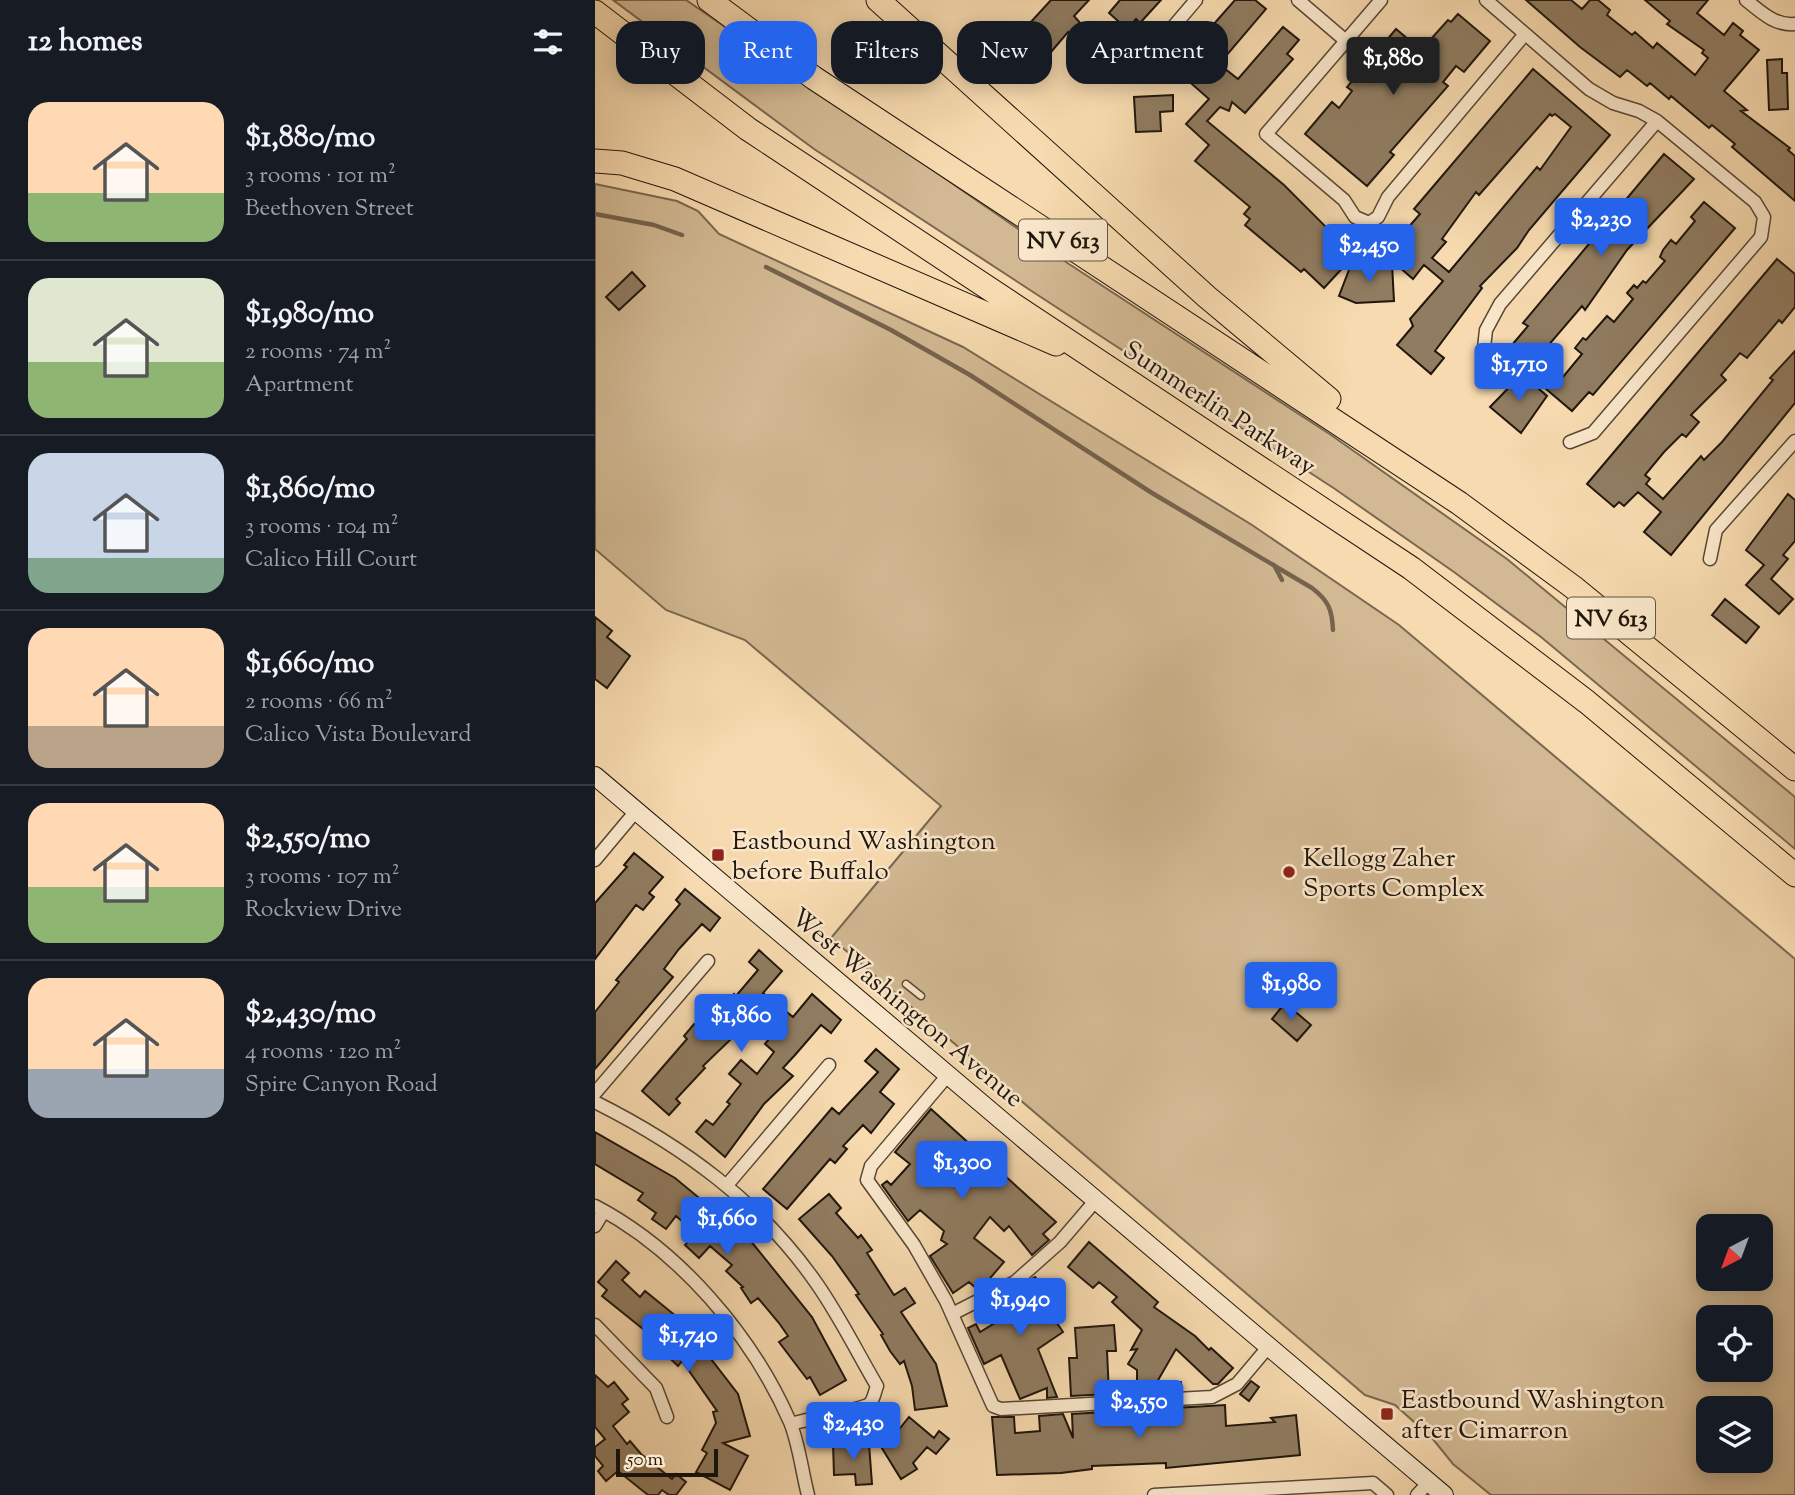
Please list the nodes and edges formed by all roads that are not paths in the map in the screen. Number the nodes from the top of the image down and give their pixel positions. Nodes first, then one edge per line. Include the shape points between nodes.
1 (709, 0) edge
2 (878, 0) edge
3 (1196, 0) edge
4 (1298, 0) edge
5 (1381, 0) edge
6 (1486, 0) edge
7 (1746, 0) edge
8 (595, 12) edge
9 (1178, 21) edge
10 (1793, 25) edge
11 (1525, 34) junction
12 (1346, 41) junction
13 (1657, 121) junction
14 (595, 161) edge
15 (1483, 357) dead end
16 (1108, 366) junction
17 (1795, 441) edge
18 (1570, 442) dead end
19 (1420, 475) junction
20 (1710, 559) dead end
21 (1795, 769) edge
22 (595, 776) edge
23 (636, 811) junction
24 (595, 860) edge
25 (1795, 875) edge
26 (708, 961) dead end
27 (907, 984) dead end
28 (921, 996) dead end
29 (829, 1065) dead end
30 (947, 1075) junction
31 (595, 1093) edge
32 (595, 1102) edge
33 (727, 1185) junction
34 (1096, 1200) junction
35 (600, 1208) edge
36 (595, 1226) edge
37 (952, 1314) junction
38 (595, 1325) edge
39 (1269, 1346) junction
40 (667, 1417) dead end
41 (791, 1424) junction
42 (1423, 1488) edge
43 (1290, 1491) edge
44 (808, 1495) edge
45 (1154, 1495) edge
46 (1387, 1495) edge
47 (1444, 1495) edge

1 - 19 highway, Summerlin Parkway / NV 613 via 814,78
2 - 19 highway via 1207,297
3 - 9 street
4 - 12 street
5 - 12 street
6 - 11 street
7 - 10 street via 1765,16
8 - 16 highway, Summerlin Parkway / NV 613 via 748,129
11 - 12 street via 1369,223 1355,217 1345,200 1266,134
11 - 13 street via 1589,89
13 - 15 street via 1500,304 1486,330
13 - 18 street via 1755,202 1764,217 1761,237 1593,433
14 - 16 highway via 622,163 674,179
16 - 25 highway, Summerlin Parkway / NV 613 via 1444,592 1587,702
17 - 20 street via 1716,530
19 - 21 highway, Summerlin Parkway / NV 613 via 1573,587
22 - 23 main road, West Washington Avenue
23 - 24 street
23 - 30 main road, West Washington Avenue
26 - 31 street
27 - 28 lane
29 - 33 street
30 - 34 main road, West Washington Avenue
30 - 37 street via 871,1166 867,1180 913,1245
32 - 33 street via 651,1130
33 - 41 street via 782,1239 817,1283 877,1386 871,1404 861,1410 816,1415
34 - 37 street via 1060,1242 1015,1282
34 - 39 main road, West Washington Avenue
35 - 36 street
35 - 41 street via 660,1251 701,1288 743,1340
37 - 39 street via 993,1406 1001,1409 1212,1397 1237,1384
38 - 40 street via 656,1388
39 - 42 main road, West Washington Avenue
41 - 44 street
42 - 47 main road, West Washington Avenue
43 - 45 street
43 - 46 street via 1373,1483

